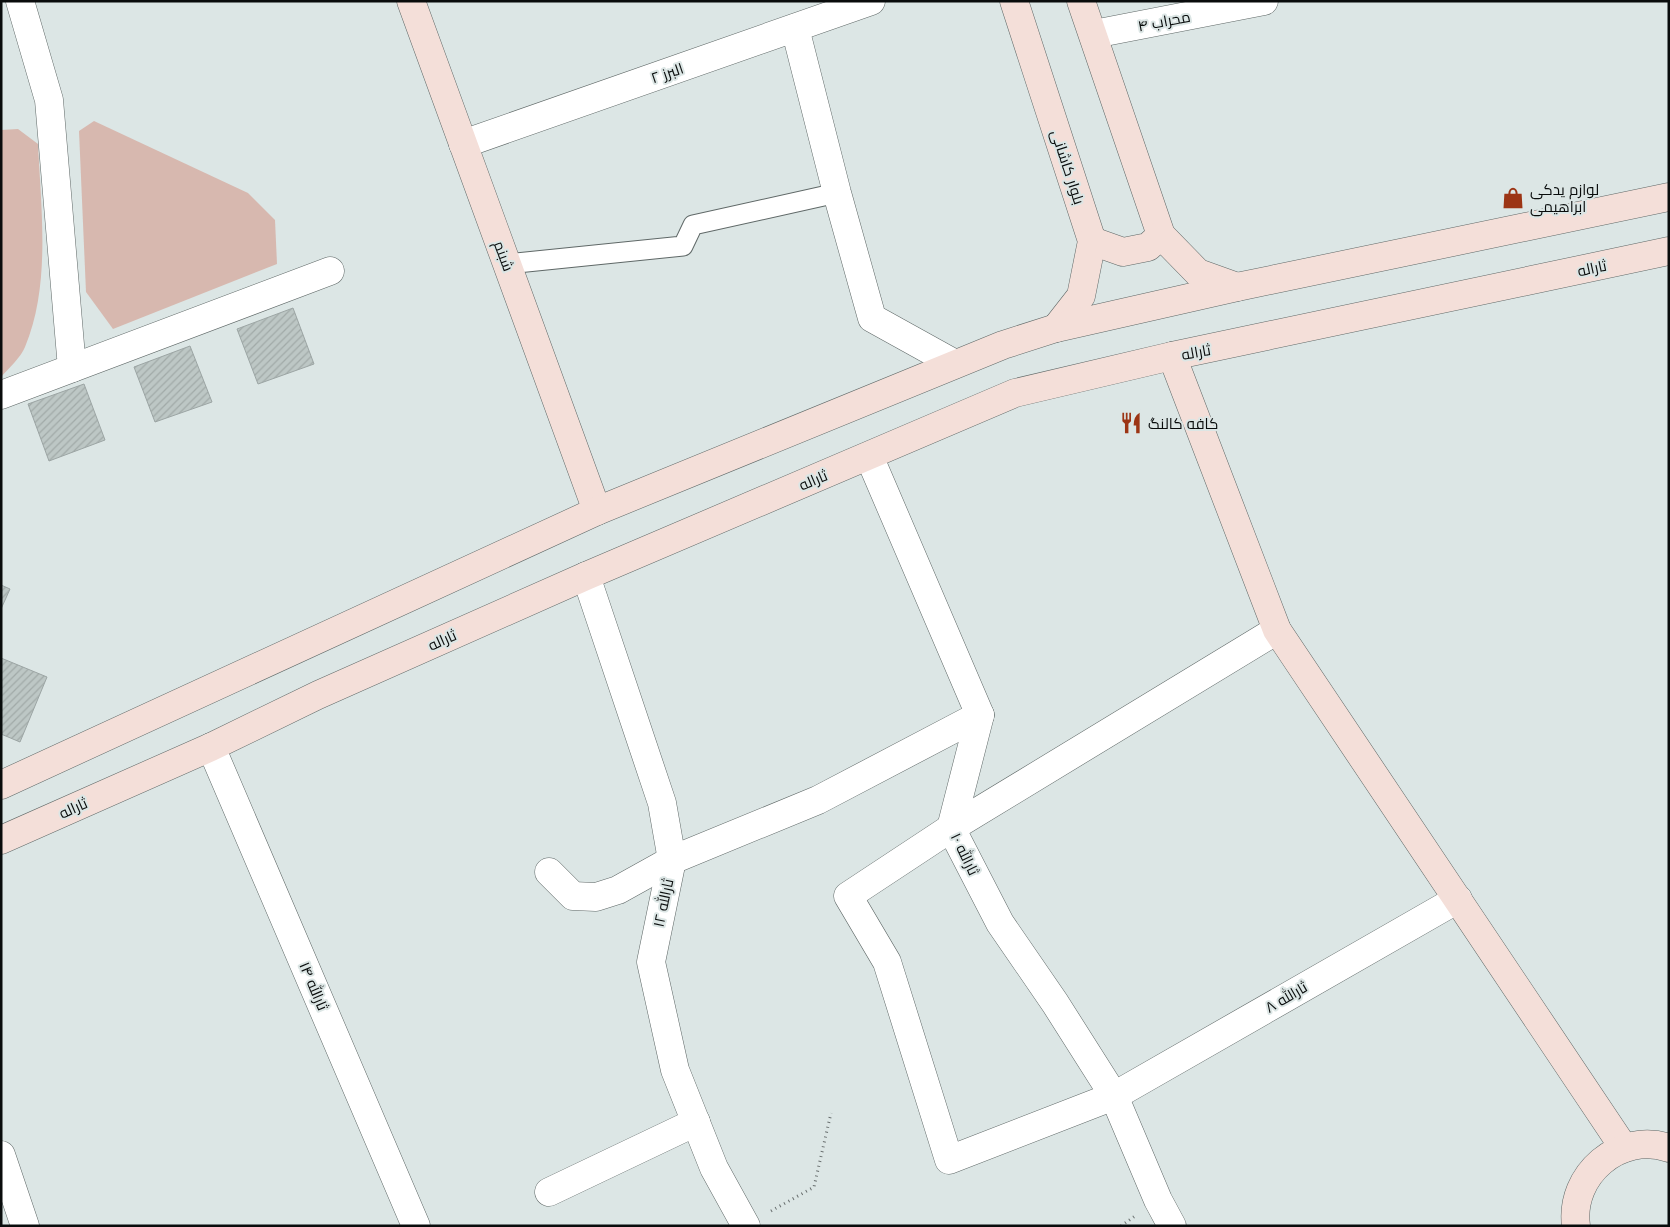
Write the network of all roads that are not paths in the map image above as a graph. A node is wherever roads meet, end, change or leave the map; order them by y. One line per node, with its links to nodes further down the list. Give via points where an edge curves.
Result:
1 (20, 1): 21 (street, via 49,100)
2 (411, 1): 9 (main road, شبنم)
3 (871, 1): 7 (street, البرز ۲)
4 (1014, 1): 13 (main road, بلوار کاشانی)
5 (1081, 1): 8 (main road)
6 (1264, 1): 8 (street, محراب ۴)
7 (795, 28): 9 (street, البرز ۲); 10 (street)
8 (1094, 34): 12 (main road)
9 (463, 144): 15 (main road, شبنم)
10 (837, 193): 15 (lane, via 693,225 683,246); 20 (street, via 872,318)
11 (1669, 197): 17 (main road)
12 (1161, 235): 13 (main road, via 1148,247 1123,252); 17 (main road, via 1198,273)
13 (1092, 240): 18 (main road, بلوار کاشانی, via 1081,296)
14 (1669, 251): 19 (main road, ثاراله)
15 (507, 264): 24 (main road, شبنم)
16 (330, 271): 21 (street)
17 (1237, 287): 18 (main road)
18 (1056, 328): 20 (main road)
19 (1172, 356): 23 (main road, ثاراله, via 1014,393); 26 (main road)
20 (955, 364): 24 (main road)
21 (72, 368): 22 (street)
22 (1, 395)
23 (869, 456): 25 (main road, ثاراله); 27 (street)
24 (597, 511): 29 (main road)
25 (586, 576): 28 (main road, ثاراله, via 318,695); 32 (street, ثارالله ۱۲, via 662,803)
26 (1277, 630): 30 (street); 34 (main road)
27 (980, 715): 30 (street, ثارالله ۱۰); 32 (street, via 818,800)
28 (211, 747): 31 (main road, ثاراله); 42 (street, ثارالله ۱۴)
29 (1, 784)
30 (951, 828): 35 (street, ثارالله ۱۰, via 1000,923); 35 (street, ثارالله ۸, via 848,896 887,962 949,1160)
31 (1, 840)
32 (672, 860): 33 (street, via 618,890 596,897 573,896); 36 (street, ثارالله ۱۲, via 651,962 675,1070)
33 (549, 872)
34 (1458, 899): 35 (street, ثارالله ۸); 37 (main road)
35 (1114, 1096): 44 (street, ثارالله ۱۰)
36 (696, 1122): 40 (street); 43 (street, ثارالله ۱۲, via 714,1168)
37 (1624, 1148): 38 (main road, via 1643,1144); 45 (main road, via 1608,1155 1583,1182 1577,1199)
38 (1669, 1148)
39 (3, 1164): 41 (street)
40 (549, 1192)
41 (25, 1226)
42 (416, 1226)
43 (746, 1226)
44 (1172, 1226)
45 (1576, 1226)

